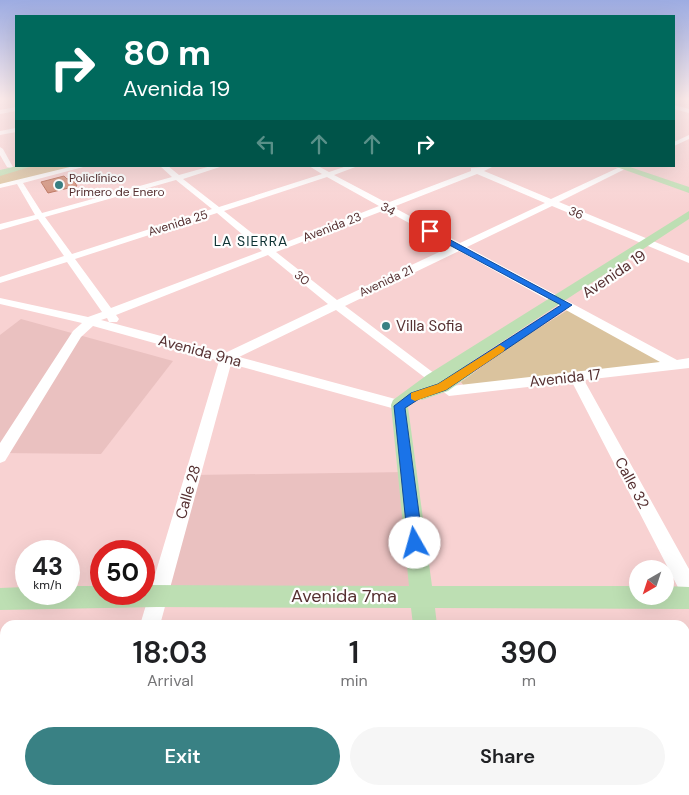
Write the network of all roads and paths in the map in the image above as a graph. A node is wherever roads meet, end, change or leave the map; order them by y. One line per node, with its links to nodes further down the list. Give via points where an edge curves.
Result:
1 (689, 137): 3 (street)
2 (675, 139): 3 (street)
3 (681, 141): 4 (street); 5 (street)
4 (689, 143)
5 (675, 144)
6 (0, 149): 7 (street)
7 (8, 163): 17 (main road)
8 (23, 167): 17 (main road)
9 (80, 167): 21 (street)
10 (164, 167): 20 (street, 30)
11 (216, 167): 20 (street)
12 (314, 167): 19 (street, 34)
13 (352, 167): 19 (street, Avenida 25)
14 (466, 167): 18 (street, 36)
15 (489, 167): 18 (street, Avenida 23)
16 (623, 167): 23 (main road); 24 (street, Avenida 21)
17 (0, 171)
18 (477, 172): 24 (street, 36); 25 (street, Avenida 23)
19 (328, 175): 25 (street, 34); 26 (street, Avenida 25)
20 (177, 178): 26 (street, 30); 28 (street)
21 (18, 182): 22 (street); 28 (street)
22 (0, 186)
23 (689, 190)
24 (552, 203): 31 (street, 36); 32 (street, Avenida 21)
25 (385, 207): 32 (street, 34); 33 (street, Avenida 23)
26 (218, 211): 33 (street, 30); 34 (street, Avenida 25)
27 (689, 214): 31 (main road, Avenida 19)
28 (40, 216): 30 (street); 34 (street)
29 (689, 223): 31 (main road, Avenida 19)
30 (0, 227)
31 (651, 244): 35 (street, 36); 38 (main road, Avenida 19)
32 (459, 247): 38 (street, 34); 39 (street, Avenida 21)
33 (269, 251): 39 (street, 30); 40 (street, Avenida 23)
34 (68, 258): 36 (street, Avenida 25); 40 (street)
35 (689, 260)
36 (0, 280)
37 (0, 301): 41 (street, Avenida 9na)
38 (563, 302): 44 (street, 34); 46 (main road, Avenida 19)
39 (336, 305): 43 (street, Avenida 21); 46 (street, 30)
40 (106, 310): 41 (street); 42 (street)
41 (90, 321): 42 (street, Avenida 9na); 48 (street, via 77,334)
42 (120, 329): 43 (street, Avenida 9na)
43 (226, 358): 47 (street, Avenida 9na); 50 (street, Calle 28)
44 (682, 364): 45 (street, Avenida 17)
45 (576, 377): 46 (street, Avenida 17, via 450,391); 49 (street, Calle 32)
46 (438, 383): 47 (main road, Avenida 19)
47 (399, 406): 51 (main road)
48 (0, 456)
49 (689, 588)
50 (157, 596): 51 (main road, Avenida 7ma); 53 (main road, Avenida 7ma); 54 (street, Calle 28)
51 (422, 596): 52 (main road, Avenida 7ma); 55 (main road)
52 (689, 598)
53 (0, 599)
54 (151, 620)
55 (424, 620)

